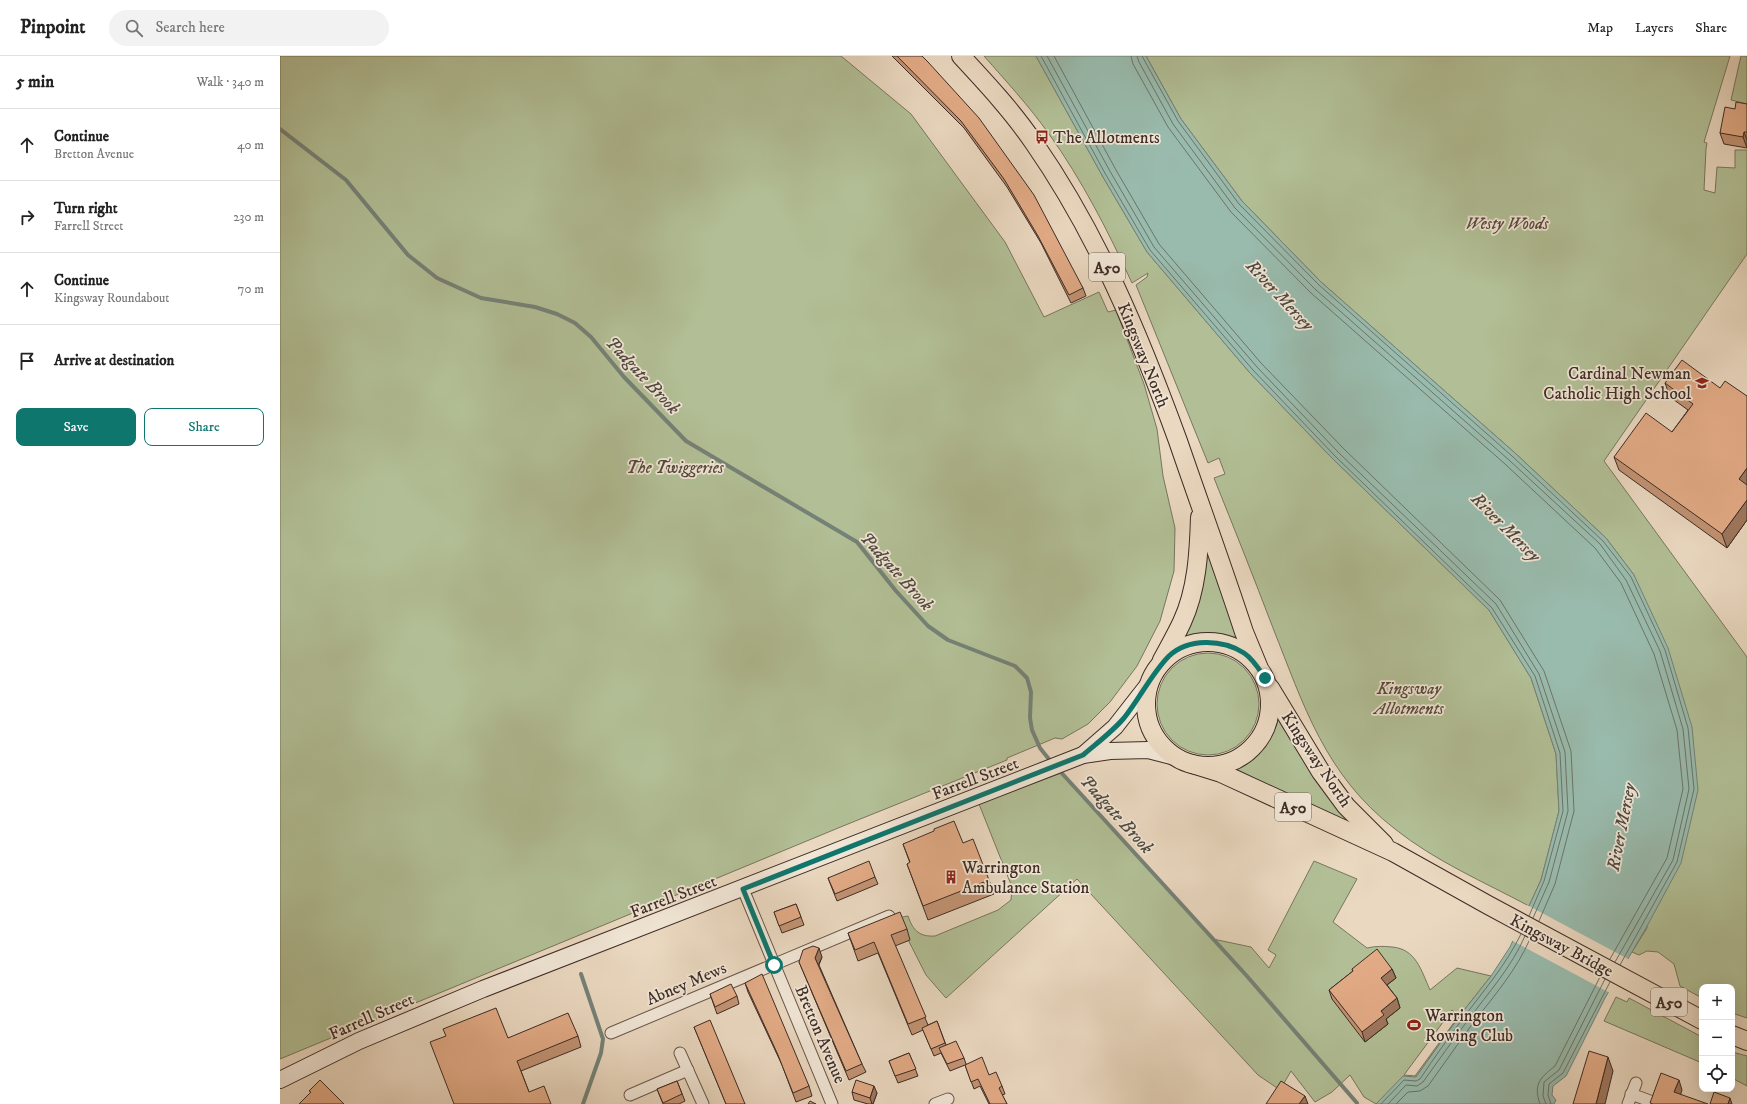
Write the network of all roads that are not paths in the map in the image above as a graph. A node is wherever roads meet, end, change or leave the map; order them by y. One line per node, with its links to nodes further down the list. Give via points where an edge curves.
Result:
1 (961, 56): 2 (main road, Kingsway North / A50, via 998,96 1034,142 1096,244 1124,302)
2 (1200, 506): 3 (main road, Kingsway North / A50, via 1244,632); 4 (main road, Kingsway North / A50, via 1199,548 1194,582 1183,621)
3 (1261, 672): 4 (main road, A50, via 1244,653 1226,644 1207,642 1188,645 1171,655); 6 (main road, A50, via 1270,698 1269,718 1261,736 1248,751 1231,761 1212,766); 7 (main road, Kingsway North / A50, via 1321,772 1346,806)
4 (1154, 675): 5 (street, Farrell Street, via 1116,727); 6 (main road, A50, via 1147,699 1148,716 1154,733 1165,748)
5 (1079, 757): 6 (street, Farrell Street, via 1110,751 1148,750); 8 (street, Farrell Street)
6 (1186, 761): 7 (main road, Kingsway North / A50, via 1221,773)
7 (1393, 852): 9 (main road, Kingsway North / A50)
8 (743, 889): 11 (street, Bretton Avenue); 18 (street, Farrell Street, via 409,1019)
9 (1488, 905): 12 (main road, Kingsway Bridge / A50)
10 (890, 916): 11 (street, Abney Mews)
11 (774, 965): 13 (street, Abney Mews); 25 (street, Bretton Avenue)
12 (1699, 1018)
13 (611, 1033)
14 (1735, 1036): 15 (main road)
15 (1747, 1041)
16 (680, 1053): 17 (street)
17 (688, 1070): 20 (street); 24 (street)
18 (280, 1080)
19 (1636, 1083): 22 (street)
20 (630, 1095)
21 (948, 1099): 26 (street)
22 (1630, 1099): 23 (street)
23 (1650, 1101)
24 (703, 1104)
25 (832, 1104)
26 (935, 1104)

